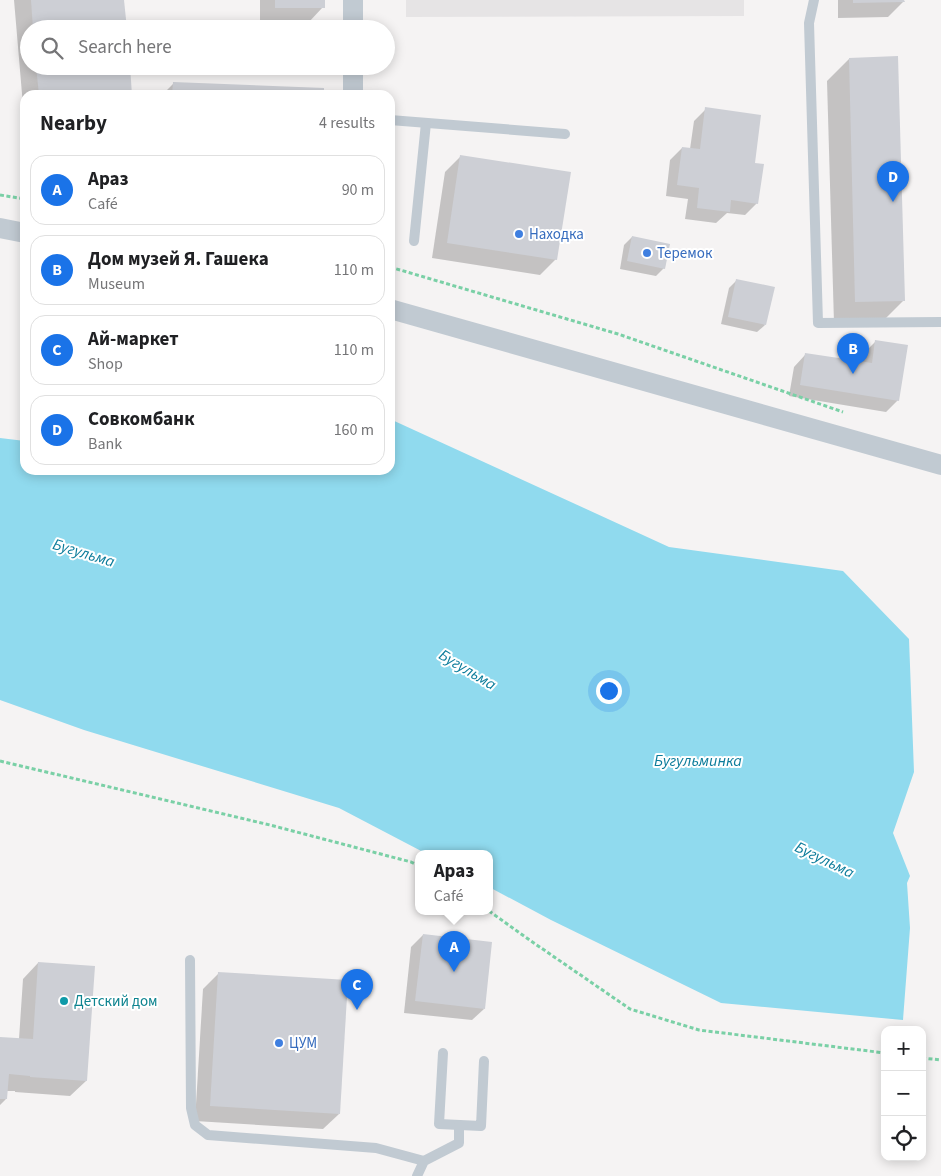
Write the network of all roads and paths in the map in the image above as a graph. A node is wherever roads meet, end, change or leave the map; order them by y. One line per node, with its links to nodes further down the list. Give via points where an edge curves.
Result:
1 (353, 0): 3 (street)
2 (814, 0): 16 (lane, via 809,23 818,323)
3 (353, 20)
4 (353, 75): 5 (street)
5 (353, 90)
6 (395, 120): 7 (lane)
7 (426, 123): 8 (lane); 13 (lane)
8 (565, 134)
9 (0, 195): 10 (path)
10 (20, 198)
11 (0, 228): 12 (street)
12 (20, 232)
13 (414, 241)
14 (395, 268): 17 (path, via 618,334)
15 (395, 310): 18 (street)
16 (941, 322)
17 (851, 415)
18 (941, 465)
19 (0, 761): 20 (path)
20 (415, 864)
21 (493, 914): 24 (path, via 630,1009 699,1030)
22 (190, 960): 29 (lane, via 191,1108 195,1125 208,1135 376,1148)
23 (442, 1053): 28 (lane, via 439,1124)
24 (881, 1053)
25 (926, 1058): 26 (path)
26 (941, 1060)
27 (484, 1061): 28 (lane, via 482,1126)
28 (459, 1125): 29 (lane, via 459,1143)
29 (424, 1161): 30 (lane)
30 (417, 1176)

